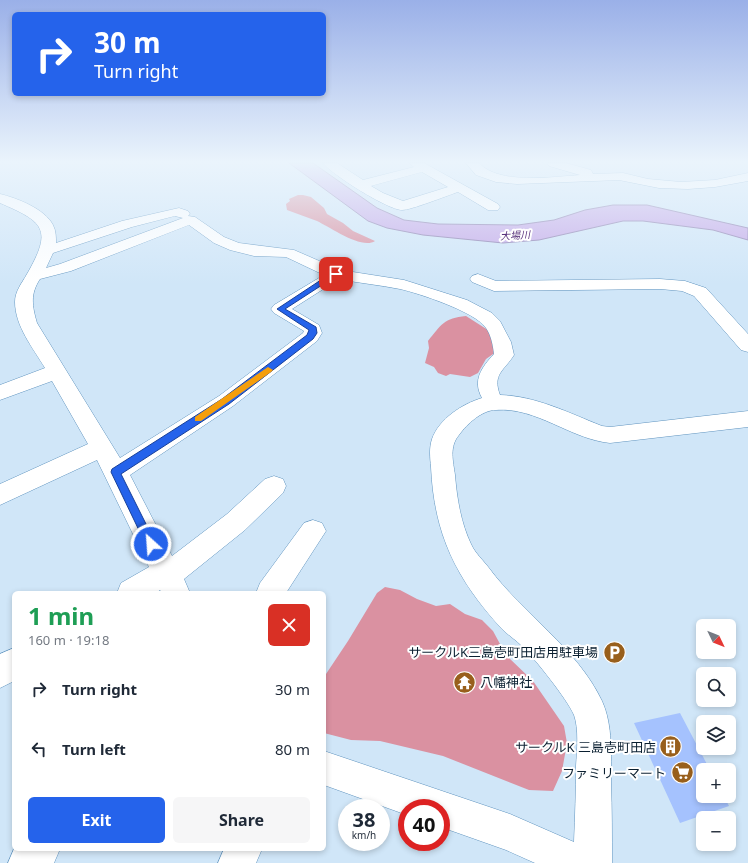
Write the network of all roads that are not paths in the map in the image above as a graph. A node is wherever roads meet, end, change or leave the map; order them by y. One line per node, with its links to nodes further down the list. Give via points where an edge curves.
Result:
1 (12, 203): 7 (street, via 32,212 46,224 50,241)
2 (395, 203): 3 (street, via 402,206)
3 (407, 203)
4 (488, 203): 5 (street)
5 (493, 207)
6 (190, 220): 7 (street, via 175,212 127,224); 8 (street, via 234,247 254,251 289,252); 9 (street, via 65,268)
7 (48, 250): 9 (street)
8 (336, 274): 14 (street, via 404,285 461,304 486,317 494,326 504,349 504,355 492,367 486,382); 17 (street, via 280,309 313,329 310,337 226,402)
9 (35, 275): 12 (street, via 26,289 24,298 28,323)
10 (478, 279): 11 (street, via 494,286 685,286 704,296)
11 (748, 346)
12 (56, 371): 13 (street); 16 (street)
13 (0, 393)
14 (494, 402): 15 (street, via 516,403 538,409 600,434 610,435); 32 (street, via 481,406 459,419 443,439 441,449 444,494 449,518 461,552 476,575 513,619 534,637 577,689 590,712 594,744)
15 (748, 419)
16 (102, 447): 17 (street); 19 (street)
17 (116, 472): 21 (street)
18 (274, 486): 21 (street)
19 (0, 495)
20 (313, 531): 23 (street)
21 (169, 580): 22 (street)
22 (136, 591)
23 (271, 591)
24 (326, 769): 25 (street)
25 (414, 799)
26 (450, 812): 31 (street)
27 (39, 851): 29 (street)
28 (242, 851): 30 (street)
29 (27, 863)
30 (237, 863)
31 (578, 863)
32 (593, 863)

